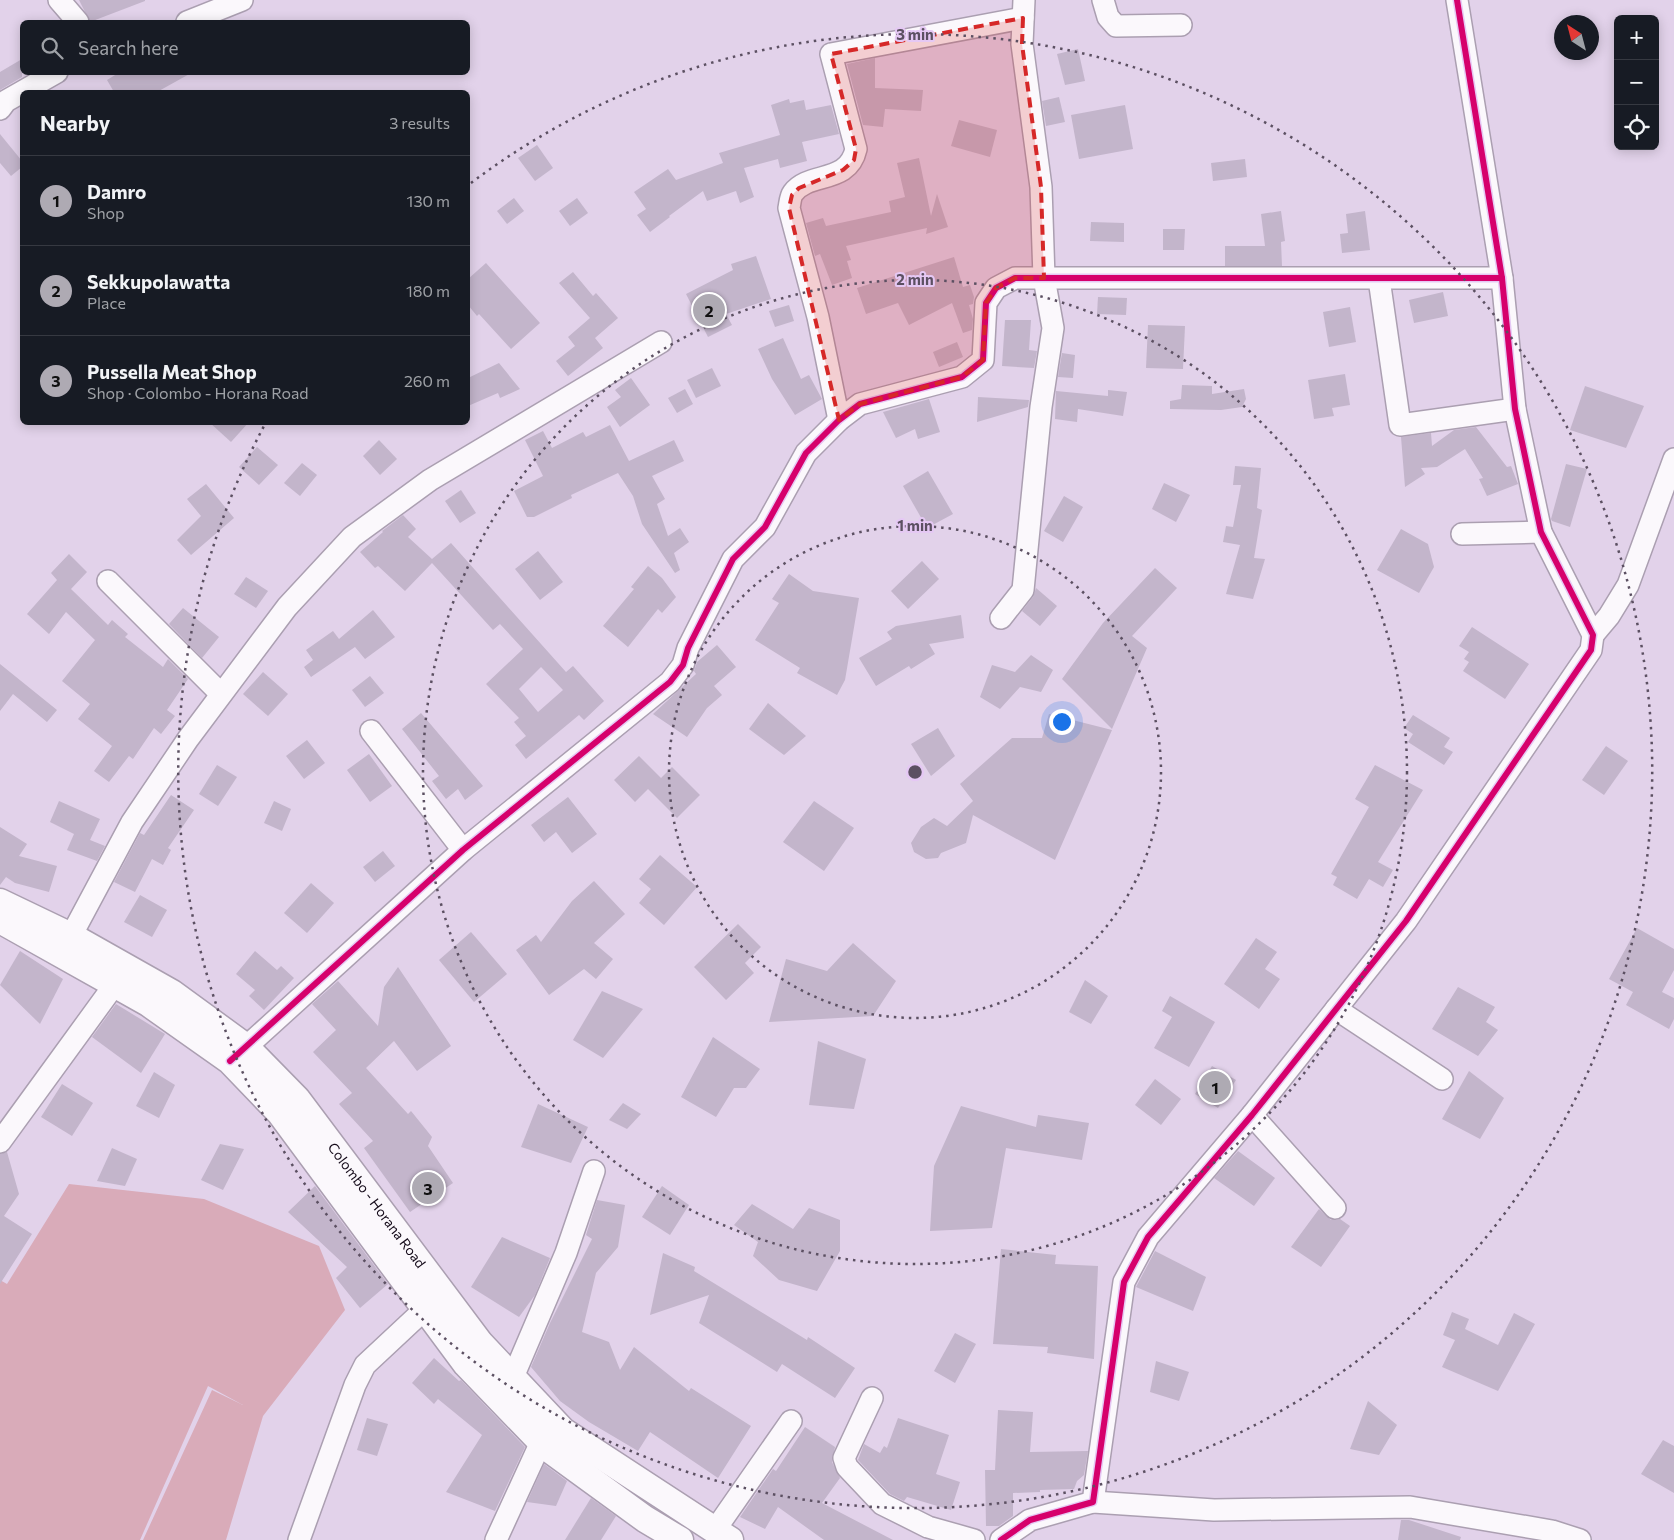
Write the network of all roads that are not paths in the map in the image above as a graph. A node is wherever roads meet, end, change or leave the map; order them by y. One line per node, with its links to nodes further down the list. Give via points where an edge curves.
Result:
1 (59, 0): 6 (street)
2 (242, 0): 7 (street)
3 (1103, 0): 8 (street, via 1108,17 1116,26)
4 (1457, 0): 14 (street)
5 (1024, 9): 13 (street, via 1022,44 1041,187); 18 (street, via 831,54 856,149 854,160 843,170 799,188 792,195 789,208 818,317)
6 (76, 20)
7 (192, 20)
8 (1181, 25)
9 (52, 75): 10 (street)
10 (25, 90)
11 (20, 93): 12 (street, via 6,101)
12 (0, 109)
13 (1044, 278): 15 (street); 18 (street, via 1015,278 996,288 986,303 983,360 962,376 860,404); 23 (street, via 1053,328 1041,407 1023,590)
14 (1502, 278): 15 (street); 17 (street)
15 (1379, 279): 17 (street, via 1400,425)
16 (661, 342): 25 (street, via 430,480 352,537 287,606)
17 (1515, 409): 20 (street)
18 (839, 420): 27 (street, via 806,453 765,527 734,559 688,648 683,665 670,682)
19 (1674, 459): 24 (street, via 1628,585)
20 (1541, 532): 21 (street); 24 (street)
21 (1462, 534)
22 (108, 581): 25 (street)
23 (1001, 618)
24 (1593, 635): 32 (street, via 1592,650 1406,921)
25 (221, 694): 30 (street, via 132,822)
26 (372, 731): 27 (street)
27 (463, 850): 33 (street)
28 (0, 902): 30 (main road, Colombo - Horana Road)
29 (0, 920): 31 (main road, Colombo - Horana Road)
30 (71, 936): 33 (main road, Colombo - Horana Road, via 172,993)
31 (116, 984): 33 (main road, Colombo - Horana Road); 36 (street)
32 (1336, 1009): 34 (street); 35 (street)
33 (238, 1054): 39 (main road, Colombo - Horana Road); 40 (main road, Colombo - Horana Road, via 297,1100 480,1343)
34 (1442, 1079)
35 (1252, 1115): 38 (street); 44 (street, via 1148,1237 1124,1282)
36 (0, 1142)
37 (594, 1172): 40 (street, via 566,1252)
38 (1335, 1208)
39 (425, 1309): 43 (main road, Colombo - Horana Road, via 466,1364); 46 (street, via 366,1365 355,1386)
40 (513, 1377): 45 (main road, Colombo - Horana Road, via 563,1431)
41 (872, 1398): 49 (street, via 844,1458 847,1467 882,1504 928,1527)
42 (791, 1421): 45 (street)
43 (541, 1442): 47 (street); 48 (main road, Colombo - Horana Road, via 645,1519)
44 (1094, 1502): 50 (street, via 1030,1520); 51 (street, via 1214,1510 1410,1507 1552,1530)
45 (722, 1535)
46 (299, 1540)
47 (496, 1540)
48 (680, 1540)
49 (974, 1540)
50 (1001, 1540)
51 (1580, 1540)

